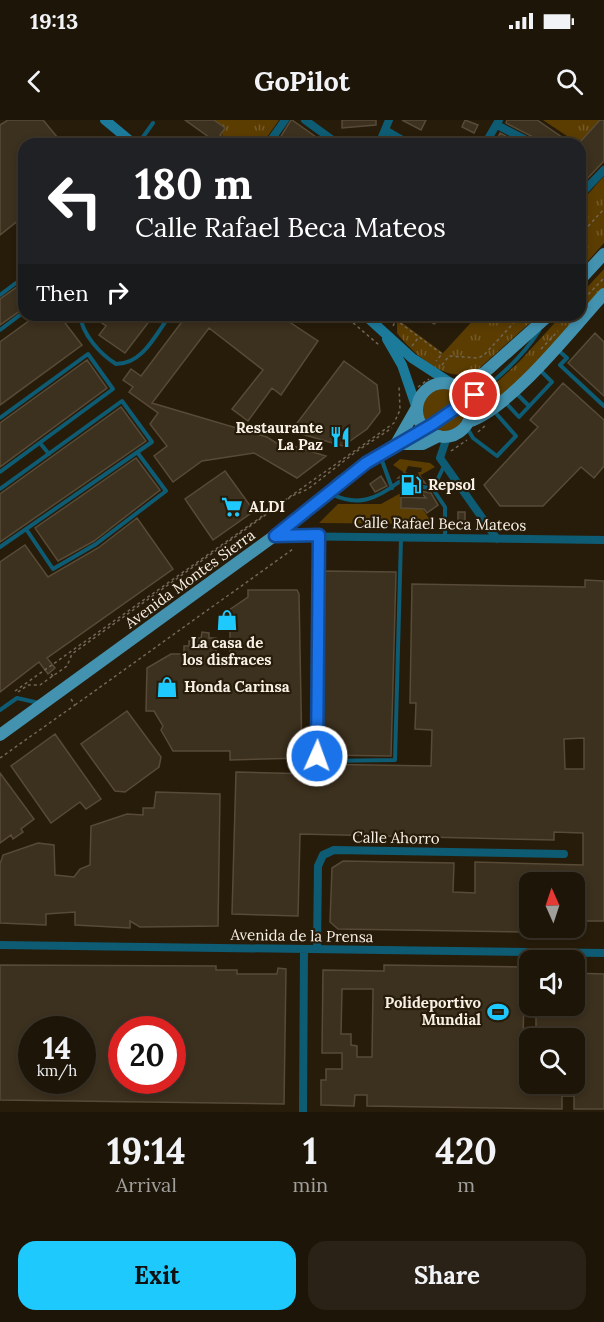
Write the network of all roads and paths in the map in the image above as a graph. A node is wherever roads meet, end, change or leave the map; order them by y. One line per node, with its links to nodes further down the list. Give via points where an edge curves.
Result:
1 (105, 120): 8 (street)
2 (285, 120): 10 (street)
3 (304, 120): 11 (street)
4 (389, 120): 7 (street)
5 (498, 122): 14 (street); 15 (street)
6 (153, 123): 9 (lane)
7 (385, 130): 12 (street); 13 (street)
8 (128, 138)
9 (141, 138)
10 (272, 138)
11 (330, 138)
12 (382, 138)
13 (399, 138)
14 (489, 138)
15 (524, 138)
16 (604, 170): 17 (street)
17 (587, 188)
18 (604, 210): 19 (path)
19 (586, 229)
20 (604, 254): 21 (main road)
21 (586, 274)
22 (604, 278): 26 (path)
23 (18, 282): 25 (lane)
24 (604, 294): 27 (main road)
25 (0, 295)
26 (586, 297)
27 (586, 313)
28 (18, 316): 41 (lane)
29 (82, 321): 30 (lane, via 96,346 116,364 133,361)
30 (166, 321)
31 (352, 321): 45 (path)
32 (381, 321): 50 (street)
33 (382, 321): 47 (street, via 412,358)
34 (396, 321): 40 (path)
35 (397, 321): 42 (path)
36 (515, 321): 47 (path, via 484,355 449,356)
37 (542, 321): 49 (main road, Avenida Montes Sierra, via 484,373)
38 (545, 321): 53 (lane, Avenida Montes Sierra, via 524,350)
39 (579, 321): 44 (main road)
40 (393, 328)
41 (0, 330)
42 (419, 337): 43 (path, via 410,349); 47 (path, via 442,354 432,366)
43 (405, 344)
44 (555, 347): 46 (main road); 55 (lane, via 567,358 560,365)
45 (383, 350)
46 (537, 367): 51 (main road); 54 (lane, via 552,382)
47 (436, 372): 49 (street); 50 (path)
48 (399, 385): 59 (path, via 400,410 394,423 15,693 53,676 67,666 72,654 397,426)
49 (455, 385): 53 (main road); 56 (main road, Avenida Montes Sierra, via 438,383 426,389)
50 (410, 389): 56 (street)
51 (514, 390): 52 (main road); 54 (lane)
52 (503, 399): 54 (lane, via 519,417); 57 (main road)
53 (469, 400): 60 (main road, via 471,415); 61 (lane, Avenida Montes Sierra)
54 (529, 406)
55 (604, 406)
56 (411, 408): 61 (main road); 64 (main road, Avenida Montes Sierra)
57 (492, 408): 60 (main road); 60 (lane, via 516,436 497,456 473,438)
58 (0, 418): 63 (lane, via 88,354 113,389)
59 (401, 419)
60 (467, 424): 62 (main road, Avenida Montes Sierra, via 457,433)
61 (424, 429): 62 (main road); 64 (lane, Avenida Montes Sierra)
62 (443, 436): 64 (main road, Avenida Montes Sierra, via 423,444); 68 (street)
63 (40, 442): 66 (lane); 69 (lane)
64 (396, 444): 67 (main road, Avenida Montes Sierra)
65 (137, 452): 66 (lane, via 152,442 122,401); 74 (lane); 74 (lane, via 166,491 96,544 53,569)
66 (49, 454): 71 (lane)
67 (379, 454): 70 (lane); 73 (main road, Avenida Montes Sierra)
68 (442, 461): 72 (lane); 79 (street)
69 (0, 472)
70 (392, 488): 72 (lane, via 399,482); 73 (lane, via 376,499 343,500)
71 (0, 489)
72 (433, 489): 78 (lane, via 445,507)
73 (327, 493): 76 (main road, Avenida Montes Sierra)
74 (26, 529): 81 (lane)
75 (319, 535): 76 (street, Calle Rafael Beca Mateos); 77 (street, Calle Rafael Beca Mateos); 77 (lane, via 317,756 322,761 395,760)
76 (275, 536): 84 (main road, Avenida Montes Sierra)
77 (401, 537): 78 (street, Calle Rafael Beca Mateos)
78 (446, 538): 79 (street, Calle Rafael Beca Mateos)
79 (497, 539): 80 (street, Calle Rafael Beca Mateos)
80 (604, 540)
81 (0, 547)
82 (293, 549): 85 (path)
83 (71, 699): 85 (path)
84 (43, 704): 86 (lane, via 17,698); 87 (main road, Avenida Montes Sierra)
85 (75, 705): 88 (path)
86 (0, 710)
87 (0, 735)
88 (0, 758)
89 (564, 854): 92 (street, Calle Ahorro, via 334,850 323,855 318,866)
90 (0, 945): 91 (street, Avenida de la Prensa)
91 (304, 949): 92 (street, Avenida de la Prensa); 94 (street)
92 (317, 949): 93 (street, Avenida de la Prensa)
93 (604, 953)
94 (303, 1112)

